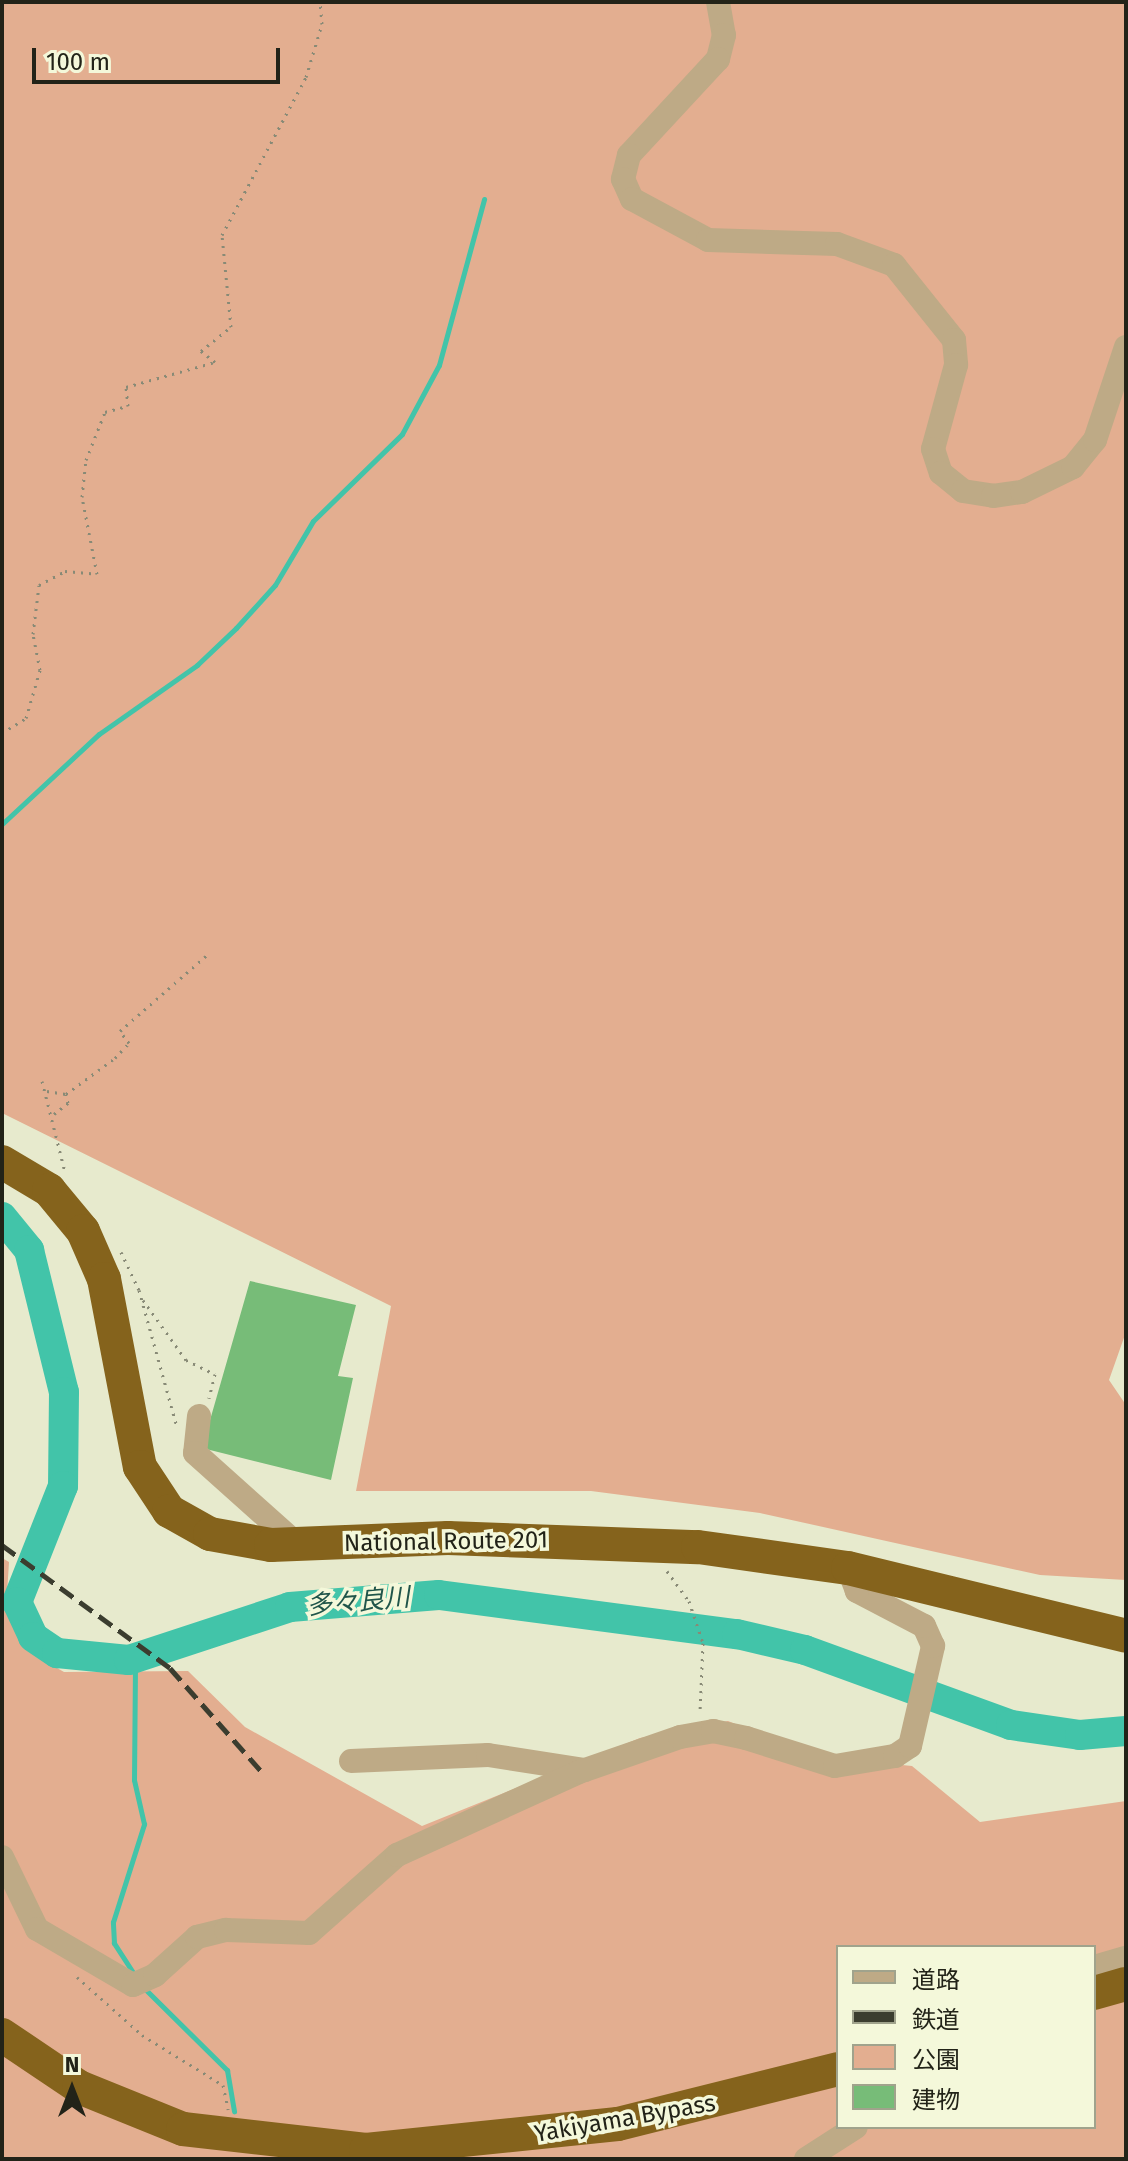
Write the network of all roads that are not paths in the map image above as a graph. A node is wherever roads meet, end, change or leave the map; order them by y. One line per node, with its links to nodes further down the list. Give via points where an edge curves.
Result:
1 (718, 2): 2 (street, via 724,35 718,59 629,155 623,179 632,199 708,240 837,244 894,265 954,340 956,365 933,449 941,473 963,491 993,496 1022,492 1073,467 1095,440)
2 (1126, 347)
3 (2, 1162): 5 (highway, National Route 201, via 49,1190 96,1256 138,1459 158,1499 210,1534)
4 (209, 1411): 5 (street, via 195,1453)
5 (298, 1545): 6 (highway, National Route 201, via 448,1538 658,1544)
6 (848, 1568): 7 (highway, National Route 201); 9 (street, via 857,1591 924,1626 933,1646 919,1719 904,1752 835,1766 746,1738 701,1733)
7 (1126, 1636)
8 (351, 1761): 9 (street, via 488,1755)
9 (585, 1770): 10 (street, via 397,1855 309,1933 226,1930 197,1937 133,1985 37,1929)
10 (2, 1857)
11 (1126, 1958): 12 (street)
12 (1096, 1966)
13 (1126, 1984): 14 (highway)
14 (1096, 1992)
15 (1126, 2005): 16 (highway)
16 (1096, 2014)
17 (2, 2035): 19 (highway, Yakiyama Bypass, via 79,2087 183,2129 366,2150 618,2124)
18 (2, 2061): 22 (highway, via 106,2123)
19 (836, 2070)
20 (836, 2087): 23 (highway, Yakiyama Bypass, via 620,2141)
21 (853, 2129): 24 (street)
22 (238, 2159)
23 (496, 2159)
24 (806, 2159)

